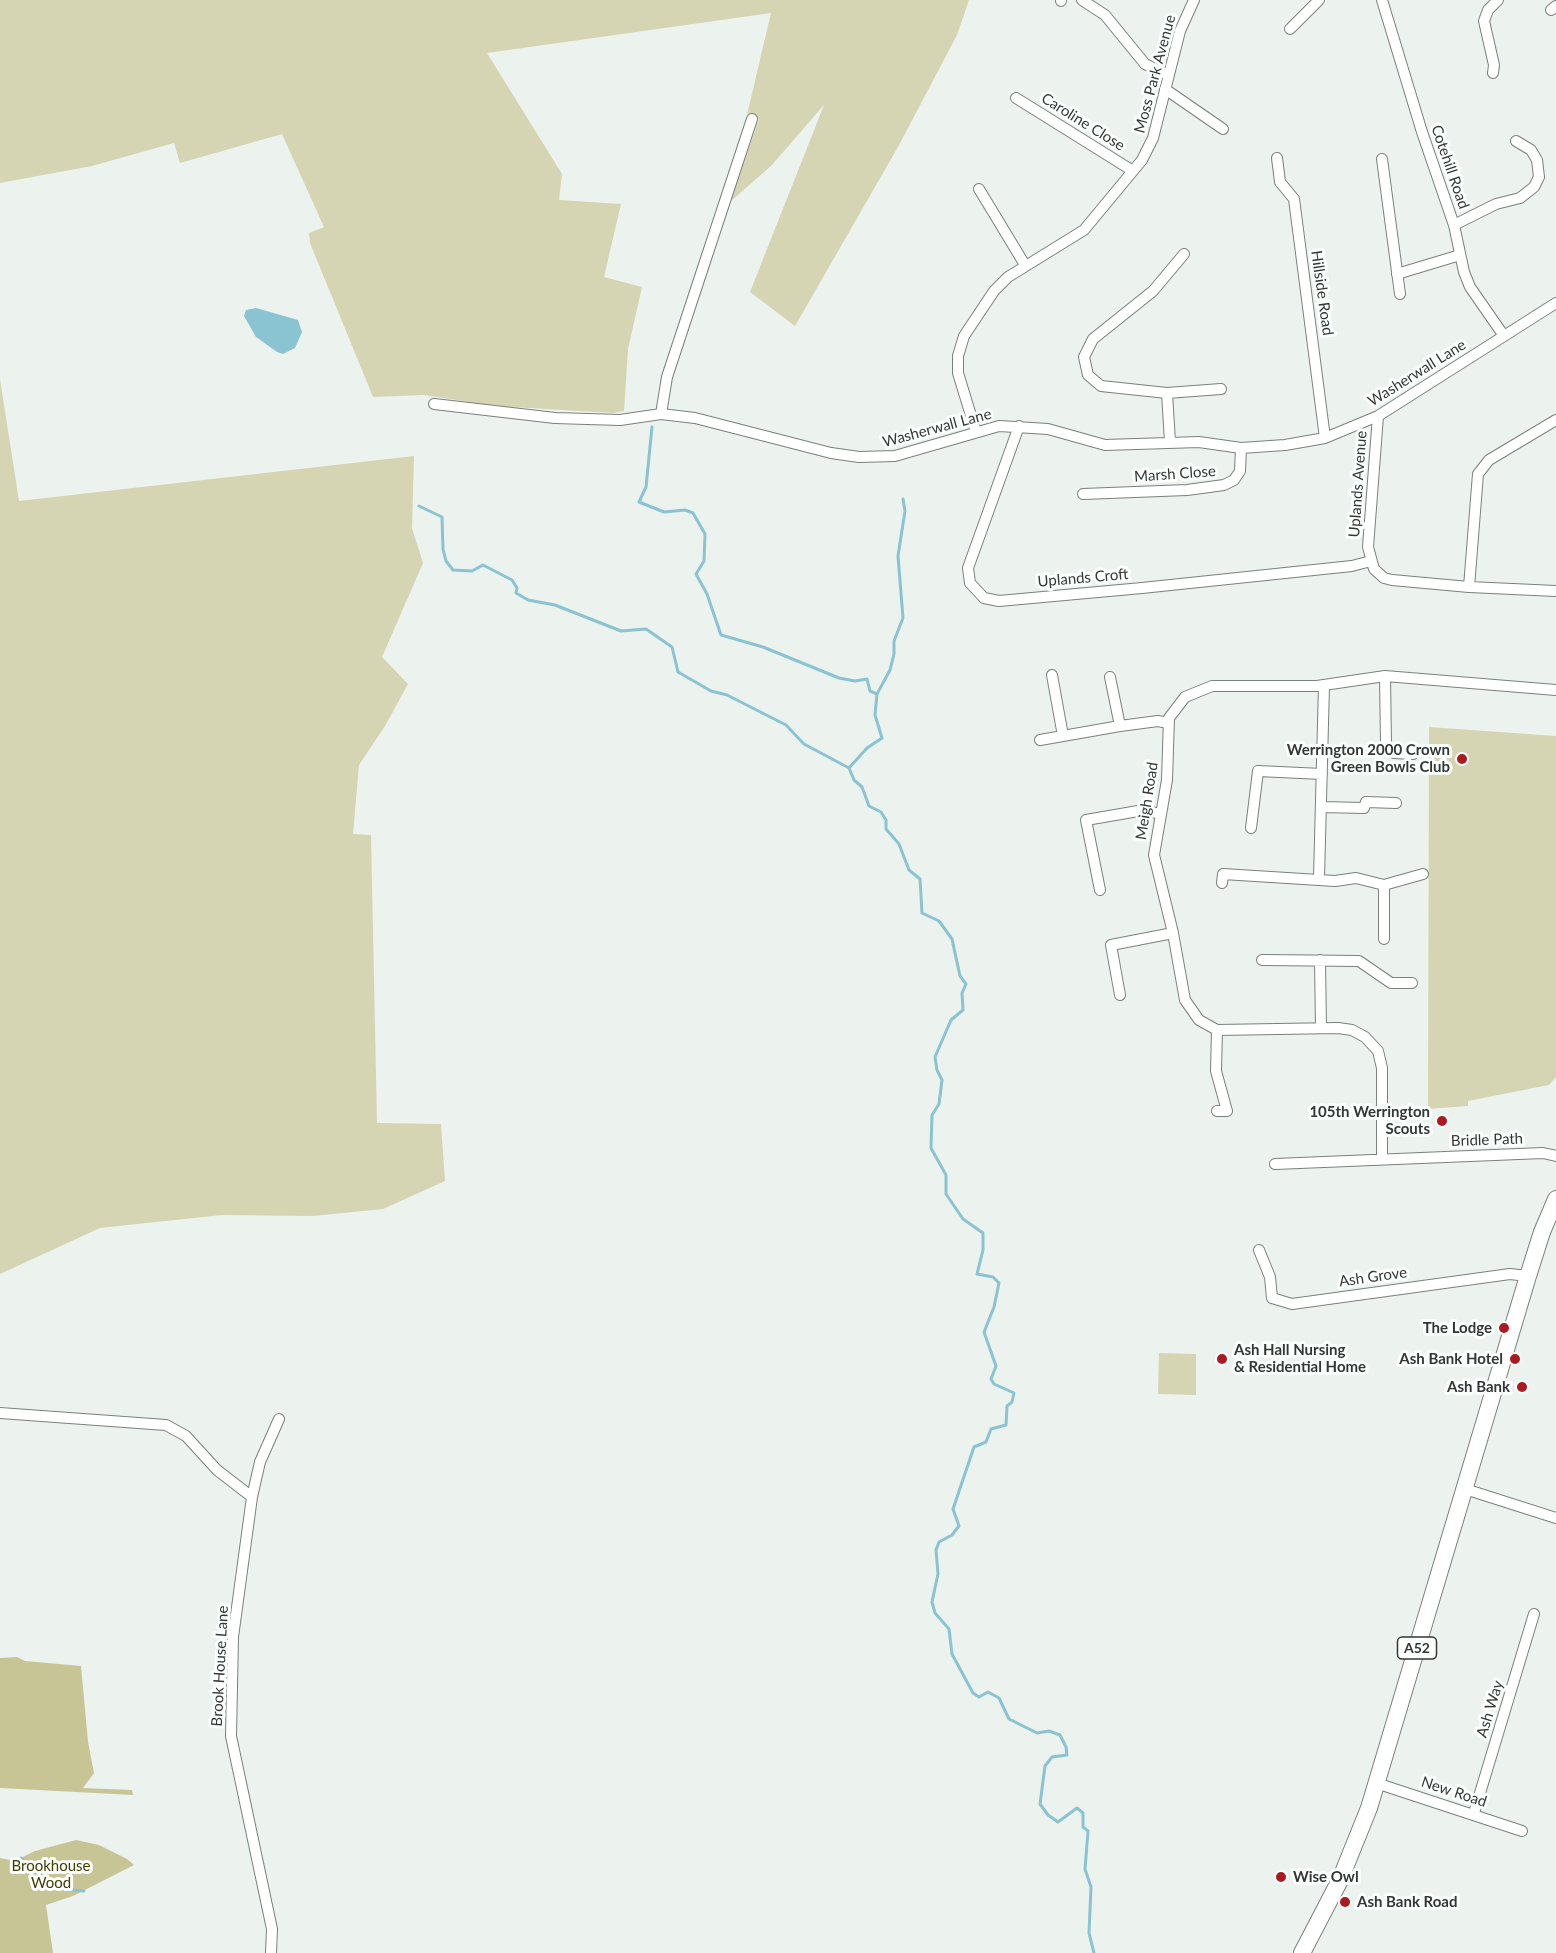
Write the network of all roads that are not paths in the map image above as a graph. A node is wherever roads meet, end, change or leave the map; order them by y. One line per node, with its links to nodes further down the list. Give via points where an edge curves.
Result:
1 (1082, 0): 8 (street, via 1105,15 1145,64)
2 (1194, 0): 8 (street, Moss Park Avenue)
3 (1319, 0): 6 (street)
4 (1382, 0): 18 (street, Cotehill Road)
5 (1498, 0): 7 (street, via 1484,21)
6 (1290, 29)
7 (1495, 68)
8 (1168, 75): 9 (street, Moss Park Avenue)
9 (1165, 89): 12 (street); 16 (street, Moss Park Avenue, via 1153,138)
10 (1016, 98): 16 (street, Caroline Close)
11 (752, 118): 29 (street, via 667,377)
12 (1223, 129)
13 (1523, 142): 18 (street, via 1538,165 1539,177 1531,191)
14 (1278, 158): 34 (street, Hillside Road, via 1280,182 1294,198)
15 (1382, 159): 22 (street)
16 (1133, 171): 21 (street, Moss Park Avenue, via 1083,230)
17 (979, 189): 21 (street)
18 (1454, 225): 20 (street, Cotehill Road)
19 (1184, 254): 27 (street, via 1154,291 1093,339 1084,357 1088,375 1101,386)
20 (1460, 255): 22 (street); 25 (street, Cotehill Road, via 1470,287)
21 (1024, 265): 33 (street, Moss Park Avenue, via 994,291 961,346 959,381)
22 (1397, 274): 23 (street)
23 (1400, 294)
24 (1554, 308): 25 (street, Washerwall Lane)
25 (1504, 336): 30 (street, Washerwall Lane)
26 (1221, 389): 27 (street)
27 (1167, 393): 35 (street)
28 (434, 404): 29 (street, Washerwall Lane, via 555,418 620,420)
29 (661, 414): 33 (street, Washerwall Lane, via 695,418 859,457 895,456)
30 (1378, 416): 34 (street, Washerwall Lane); 38 (street, Uplands Avenue, via 1368,547)
31 (1556, 420): 39 (street, via 1489,460 1478,474)
32 (1019, 426): 33 (street, Washerwall Lane); 35 (street, Washerwall Lane, via 1048,429 1105,445); 38 (street, Uplands Croft, via 968,568 970,584 984,598 999,601 1142,588)
33 (976, 432)
34 (1325, 438): 36 (street, Washerwall Lane)
35 (1170, 442): 36 (street, Washerwall Lane)
36 (1241, 448): 37 (street, Marsh Close, via 1240,471 1224,485)
37 (1083, 494)
38 (1371, 561): 39 (street, via 1379,574 1392,580)
39 (1469, 587): 40 (street)
40 (1556, 591)
41 (1052, 675): 48 (street)
42 (1385, 676): 44 (street); 45 (street); 50 (street, via 1386,745 1394,753)
43 (1110, 677): 47 (street)
44 (1324, 685): 46 (street, via 1205,687 1180,702); 51 (street)
45 (1556, 690)
46 (1168, 723): 47 (street); 54 (street, Meigh Road, via 1167,780)
47 (1120, 726): 48 (street)
48 (1063, 736): 49 (street)
49 (1040, 740)
50 (1413, 754)
51 (1322, 774): 53 (street); 55 (street, via 1258,771)
52 (1396, 803): 53 (street, via 1366,802 1364,808)
53 (1321, 807): 57 (street)
54 (1160, 814): 60 (street, via 1144,810 1086,820); 61 (street, Meigh Road, via 1154,855)
55 (1251, 828)
56 (1423, 874): 59 (street)
57 (1318, 878): 58 (street, via 1223,874); 59 (street, via 1356,878)
58 (1222, 883)
59 (1384, 885): 62 (street)
60 (1100, 890)
61 (1173, 933): 66 (street, via 1111,945); 68 (street, Meigh Road, via 1185,1000 1199,1020)
62 (1384, 939)
63 (1262, 960): 64 (street)
64 (1320, 960): 65 (street, via 1359,962 1391,982); 67 (street)
65 (1412, 983)
66 (1120, 995)
67 (1321, 1028): 68 (street); 71 (street, via 1353,1030 1378,1051 1382,1068)
68 (1217, 1030): 69 (street, via 1216,1071 1227,1111)
69 (1217, 1111)
70 (1556, 1156): 71 (street, Bridle Path, via 1543,1153)
71 (1382, 1158): 72 (street, Bridle Path)
72 (1275, 1164)
73 (1556, 1200): 75 (highway, A52)
74 (1259, 1250): 75 (street, Ash Grove, via 1270,1277 1272,1298 1292,1304 1510,1274)
75 (1528, 1276): 78 (highway, A52)
76 (0, 1413): 79 (street, via 166,1425 186,1436 217,1470)
77 (279, 1419): 79 (street, Brook House Lane, via 260,1462)
78 (1465, 1489): 80 (street); 82 (highway, A52)
79 (252, 1497): 85 (street, Brook House Lane, via 233,1636 231,1736 272,1929)
80 (1556, 1518)
81 (1534, 1614): 83 (street, Ash Way)
82 (1377, 1783): 83 (street, New Road); 86 (highway, A52, via 1340,1880)
83 (1474, 1813): 84 (street, New Road)
84 (1522, 1830)
85 (271, 1953)
86 (1302, 1953)

